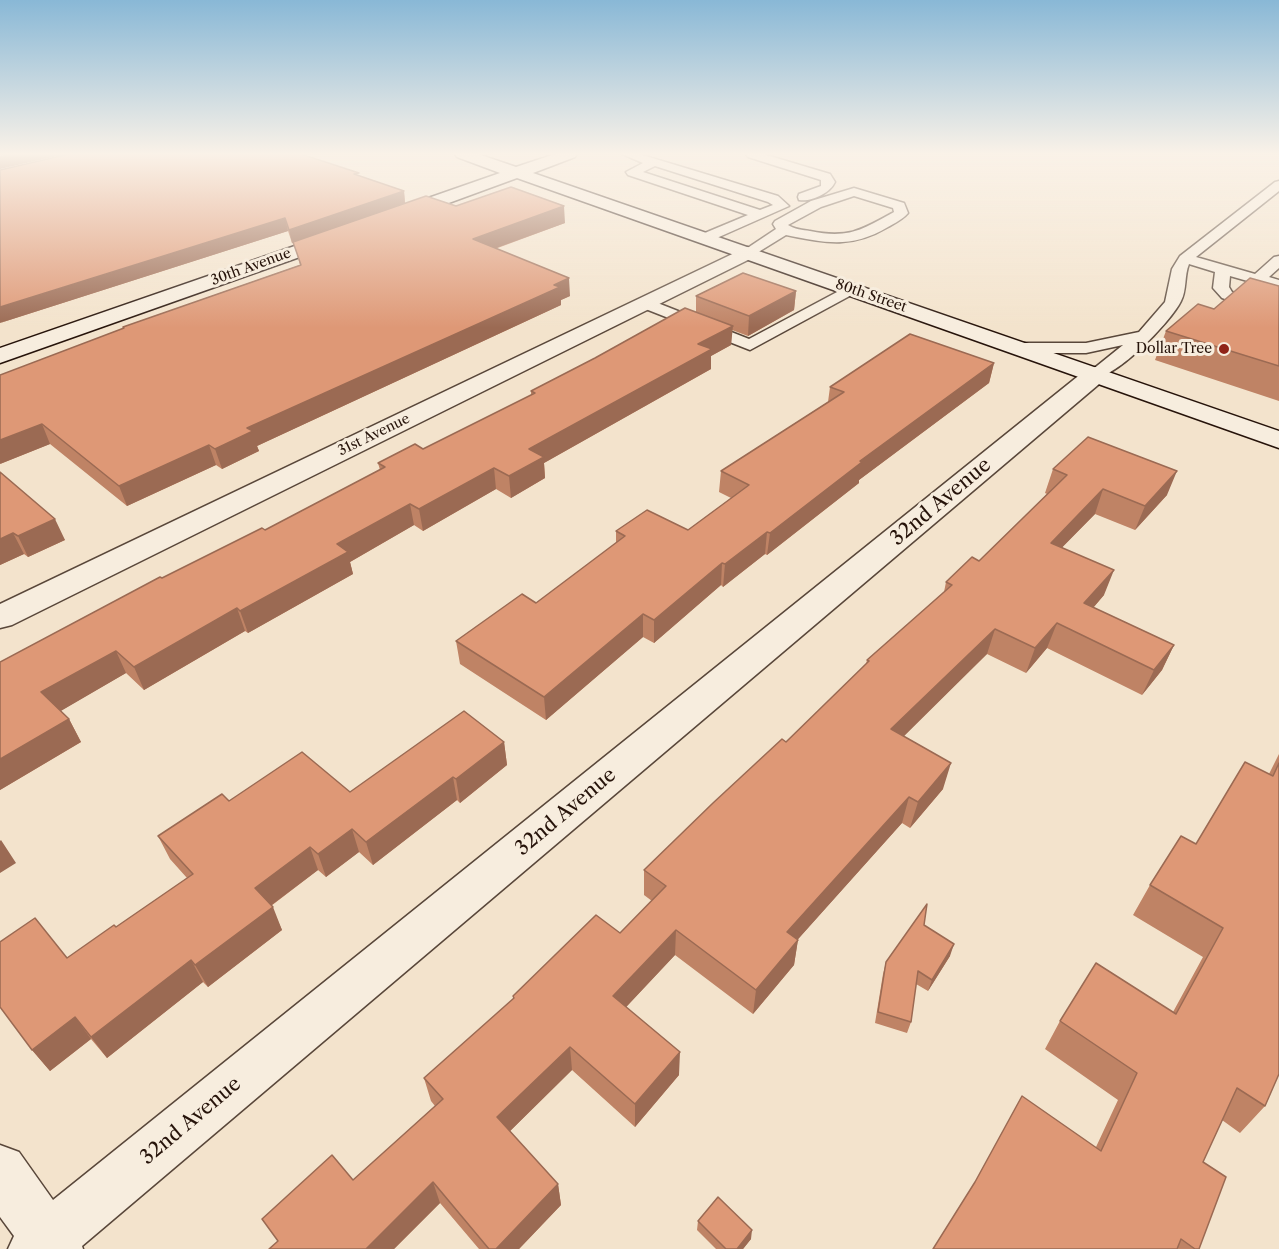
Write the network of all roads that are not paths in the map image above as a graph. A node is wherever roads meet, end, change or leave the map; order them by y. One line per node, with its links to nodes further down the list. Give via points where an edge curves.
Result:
1 (407, 212): 9 (street)
2 (631, 212): 12 (street, 80th Street)
3 (751, 212): 8 (lane)
4 (766, 212): 8 (lane)
5 (801, 212): 11 (lane, via 780,224)
6 (901, 212): 11 (lane, via 866,233 847,239)
7 (1244, 212): 14 (lane)
8 (759, 215): 12 (lane)
9 (382, 221)
10 (360, 229): 24 (street, 30th Avenue)
11 (784, 230): 13 (lane)
12 (705, 238): 13 (street, 80th Street)
13 (747, 253): 19 (street, 80th Street); 20 (street, 31st Avenue)
14 (1185, 259): 16 (lane); 22 (lane, via 1178,267 1175,299 1164,318)
15 (1279, 260): 17 (lane)
16 (1222, 269): 17 (lane); 21 (lane, via 1221,288 1227,295)
17 (1258, 279): 18 (lane)
18 (1279, 285)
19 (852, 289): 20 (lane, via 750,345); 23 (street, 80th Street)
20 (644, 303): 27 (street, 31st Avenue)
21 (1279, 312)
22 (1144, 336): 23 (lane, via 1086,348); 25 (lane)
23 (1022, 348): 25 (street, 80th Street)
24 (0, 356)
25 (1096, 374): 26 (street, 80th Street); 29 (street, 32nd Avenue)
26 (1279, 440)
27 (0, 617)
28 (0, 1171): 29 (street)
29 (46, 1246)

